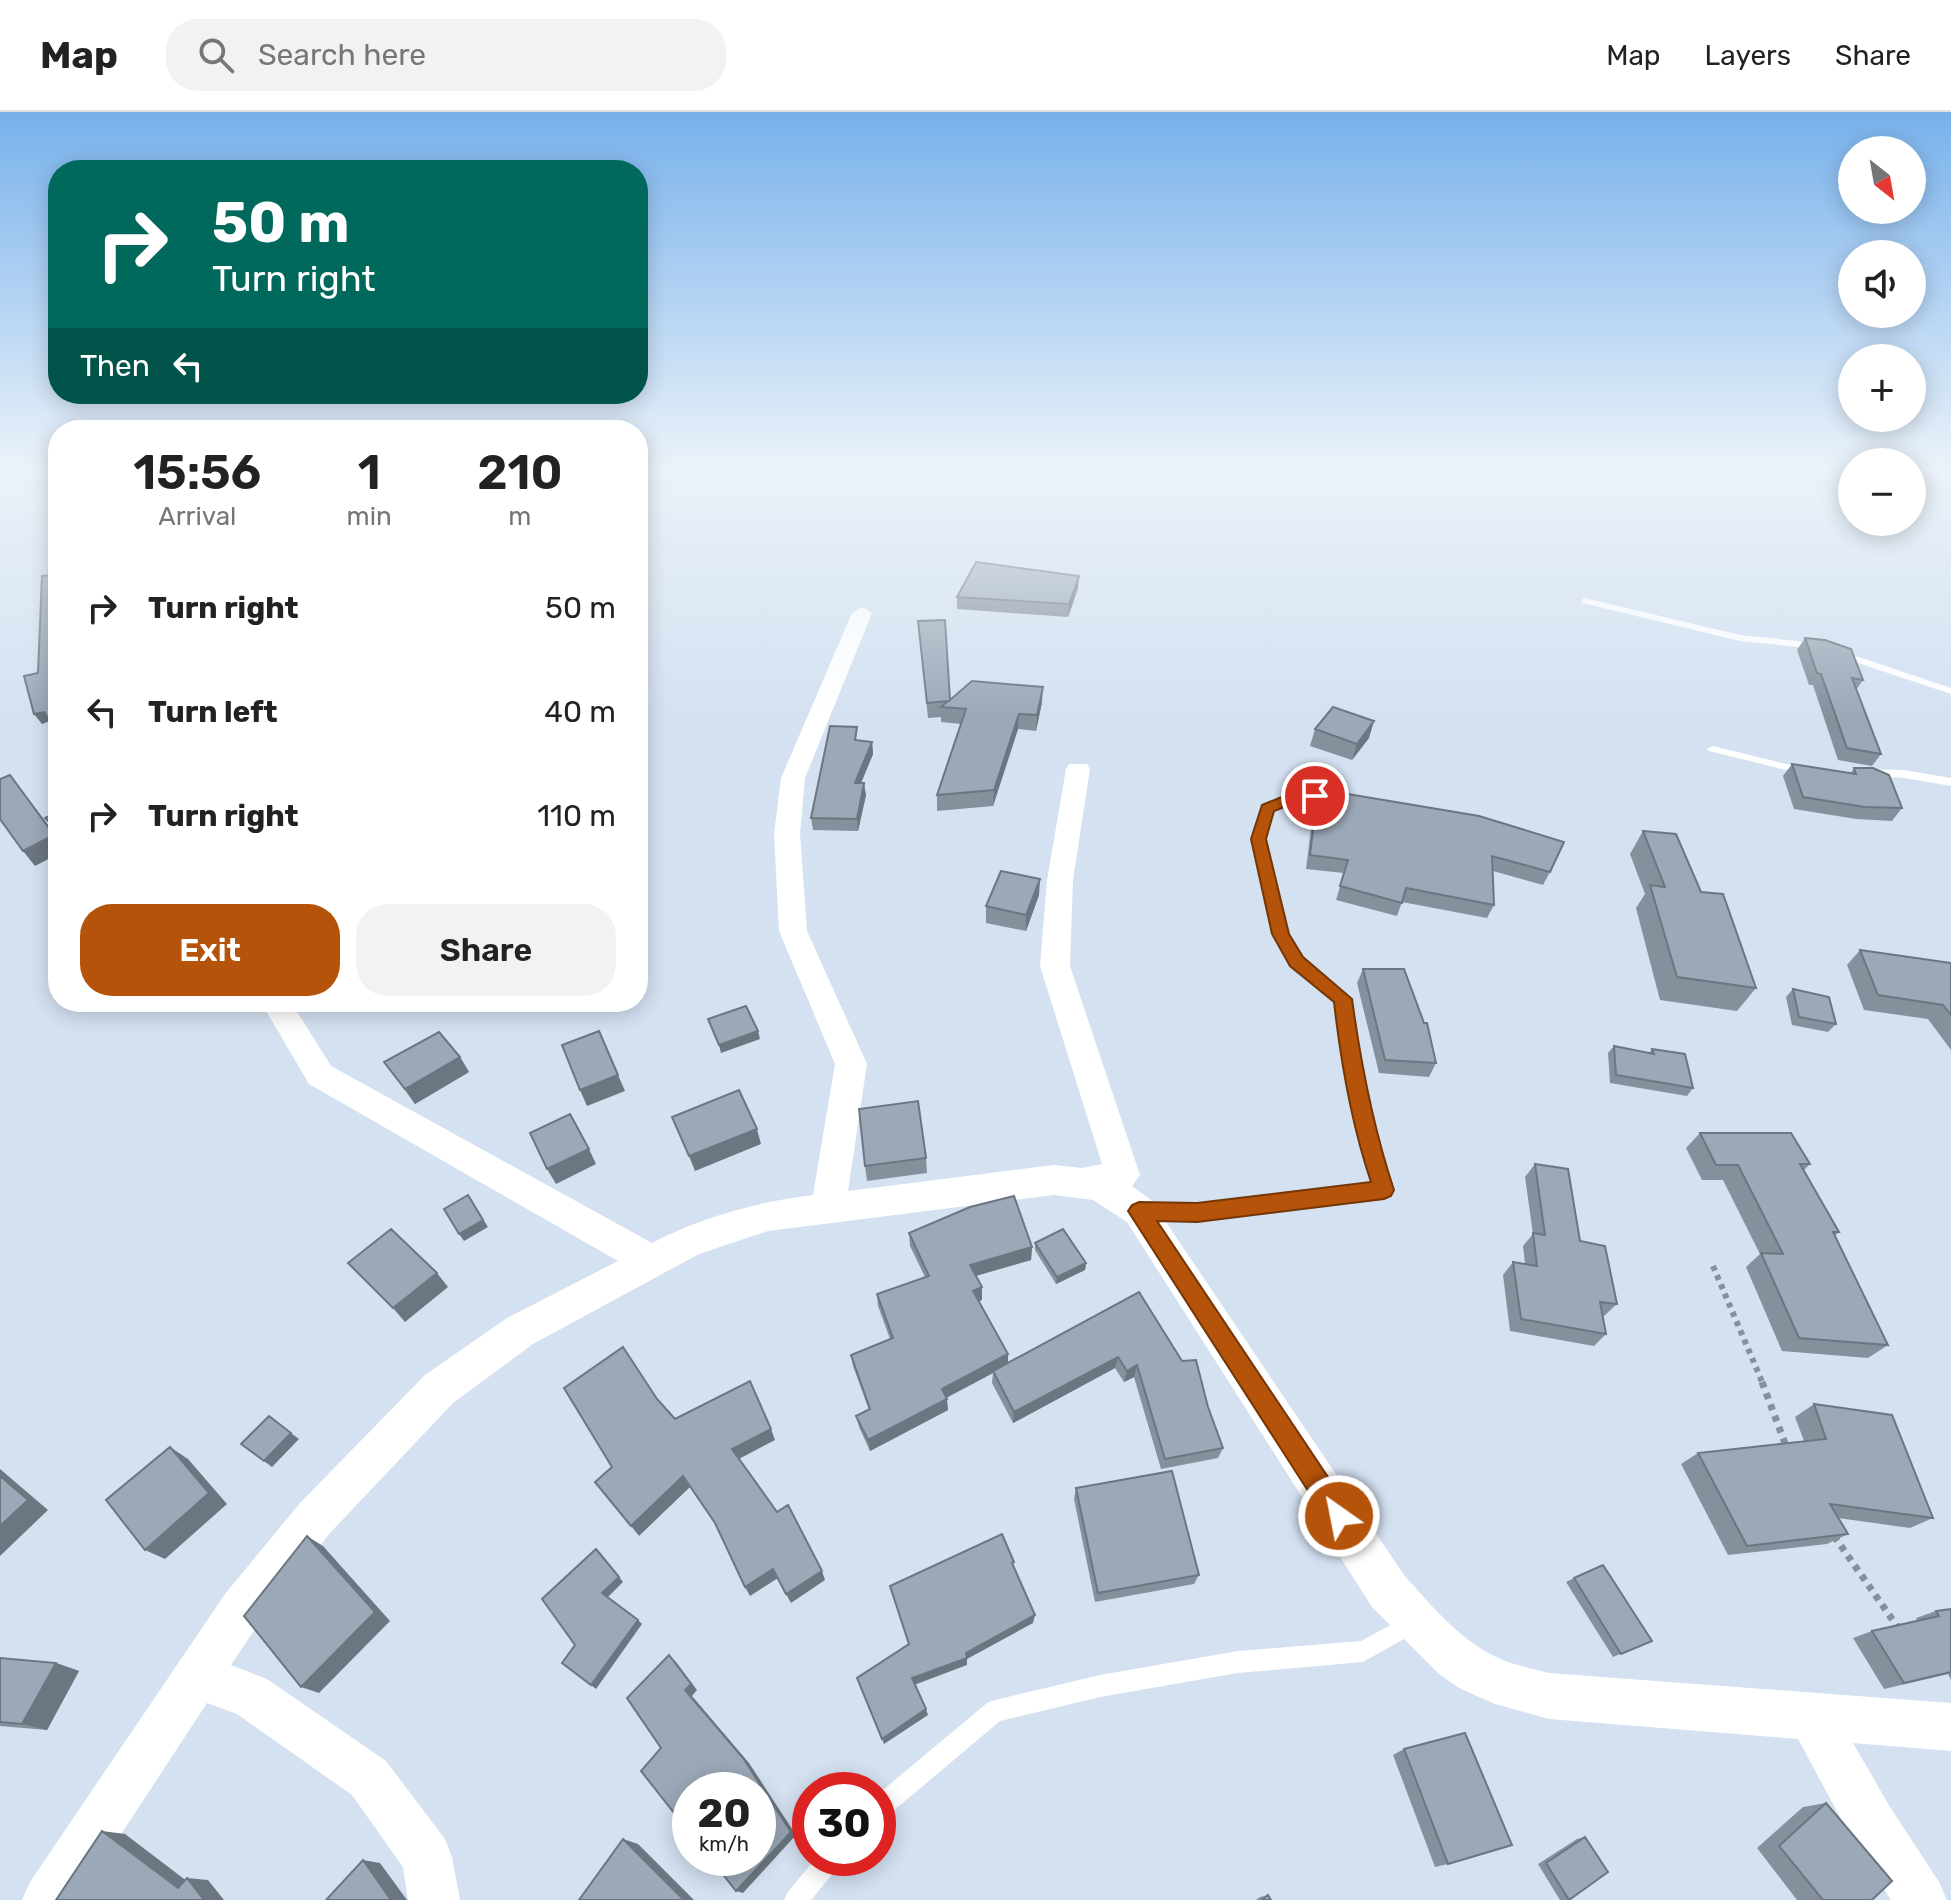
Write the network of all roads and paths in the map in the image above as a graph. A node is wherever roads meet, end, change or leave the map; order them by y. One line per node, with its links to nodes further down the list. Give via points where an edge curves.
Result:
1 (1585, 601): 3 (lane, via 1740,638 1819,646)
2 (862, 613): 12 (street, via 793,778 787,834 793,931 851,1064)
3 (1951, 691)
4 (1713, 749): 6 (lane)
5 (1078, 769): 11 (street, via 1060,880 1055,966 1123,1175)
6 (1815, 773)
7 (1860, 773): 8 (lane)
8 (1951, 782)
9 (1335, 795): 13 (lane, via 1295,797 1268,809 1259,839 1280,934 1297,961 1343,999 1365,1132 1384,1190 1197,1212)
10 (282, 1012): 14 (street, via 320,1075)
11 (1086, 1181): 12 (street, via 1054,1180); 13 (street, via 1114,1191)
12 (828, 1206): 14 (street, via 768,1216 689,1242)
13 (1139, 1211): 18 (street, via 1388,1591)
14 (651, 1261): 20 (street, via 520,1331 439,1389 315,1518)
15 (1713, 1266): 16 (path)
16 (1792, 1459)
17 (1829, 1529): 19 (path)
18 (1417, 1621): 21 (street, via 1467,1667 1549,1696); 23 (lane, via 1363,1651 1238,1662 995,1711)
19 (1907, 1644)
20 (196, 1676): 25 (street); 26 (street, via 251,1695 369,1778 427,1857)
21 (1811, 1716): 22 (street); 28 (street)
22 (1951, 1727)
23 (896, 1794)
24 (816, 1876): 27 (lane)
25 (48, 1900)
26 (434, 1900)
27 (796, 1900)
28 (1921, 1900)

